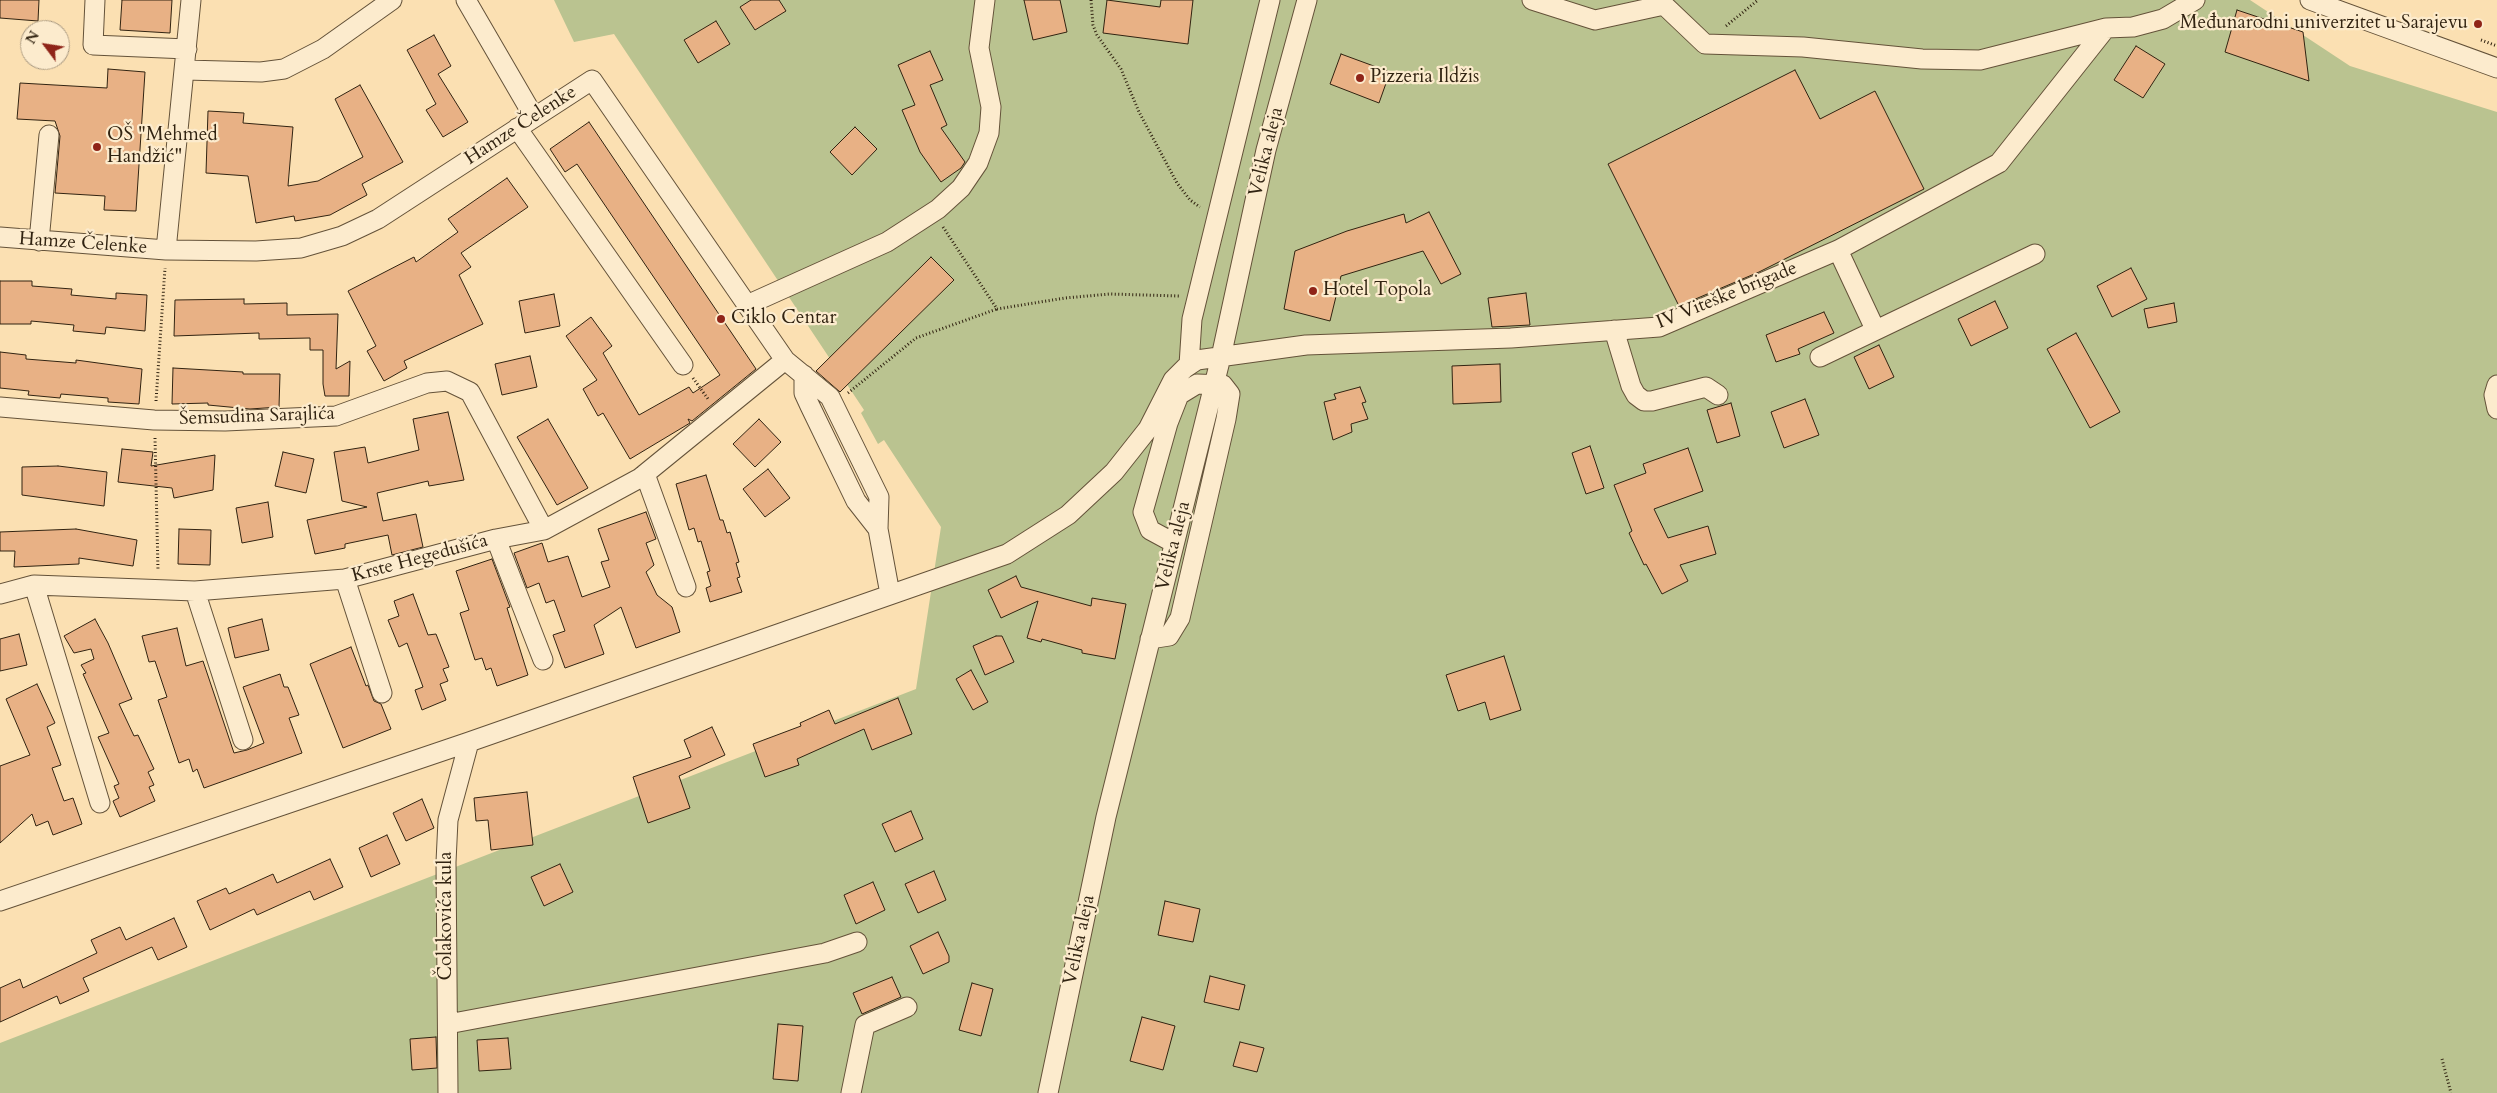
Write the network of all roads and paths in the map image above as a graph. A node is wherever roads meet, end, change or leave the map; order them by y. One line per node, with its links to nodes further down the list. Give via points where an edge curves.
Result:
1 (95, 0): 15 (street, via 93,45)
2 (191, 0): 15 (street, Hamze Čelenke)
3 (392, 0): 17 (street, via 323,48 284,69 261,72)
4 (466, 0): 18 (street)
5 (985, 0): 21 (street, via 979,48 992,107 989,133 978,163 960,188)
6 (1091, 0): 22 (path, via 1092,25 1115,58 1176,183 1198,207)
7 (1270, 0): 22 (street)
8 (1307, 0): 34 (street, Velika aleja, via 1266,150)
9 (1532, 0): 14 (street, via 1595,20 1664,5)
10 (1758, 0): 14 (path)
11 (2194, 0): 13 (street, via 2163,19 2133,27)
12 (2310, 0): 16 (street)
13 (2106, 28): 14 (street, via 1980,60 1922,59 1803,47); 26 (street, IV Viteške brigade, via 1999,163)
14 (1704, 44)
15 (187, 49): 17 (street, Hamze Čelenke)
16 (2497, 68)
17 (185, 70): 25 (street, Hamze Čelenke)
18 (534, 117): 19 (street, Hamze Čelenke); 29 (street, Hamze Čelenke, via 592,80)
19 (517, 128): 25 (street, Hamze Čelenke, via 399,206 342,236 292,249 256,252); 36 (street)
20 (49, 136): 24 (street)
21 (938, 209): 29 (street, via 887,242); 30 (path, via 943,226)
22 (1218, 211): 28 (street)
23 (0, 238): 24 (street, Hamze Čelenke)
24 (39, 240): 25 (street, Hamze Čelenke)
25 (166, 250)
26 (1838, 250): 31 (street); 32 (street, IV Viteške brigade, via 1659,327)
27 (2034, 254): 31 (street)
28 (1197, 298): 30 (path, via 1110,294); 37 (street)
29 (747, 305): 35 (street, Hamze Čelenke)
30 (998, 309): 42 (path, via 916,338)
31 (1875, 329): 33 (street)
32 (1614, 330): 34 (street, IV Viteške brigade, via 1512,338 1306,345); 41 (street, via 1631,386 1644,400 1652,401 1706,387)
33 (1820, 356)
34 (1221, 358): 37 (street, IV Viteške brigade, via 1197,360); 39 (street, Velika aleja)
35 (785, 360): 38 (street, Hamze Čelenke); 45 (street, Krste Hegedušića)
36 (683, 365): 45 (path)
37 (1189, 365): 56 (street, IV Viteške brigade, via 1173,380 1148,429 1114,472 1068,515 1007,554)
38 (804, 375): 42 (street, Hamze Čelenke); 47 (street, Hamze Čelenke, via 804,393 856,501)
39 (1215, 383): 50 (street, Velika aleja); 50 (street, via 1197,384 1179,395 1151,477 1143,512 1150,530); 57 (street, via 1223,385 1230,394 1212,487 1180,618 1169,636)
40 (2497, 385): 44 (street, via 2494,395)
41 (1718, 395)
42 (834, 404): 47 (street, Hamze Čelenke, via 879,496)
43 (0, 407): 48 (street, Šemsudina Sarajlića, via 154,420 225,421 336,416 427,383 447,381 470,392)
44 (2497, 409)
45 (719, 414): 46 (street, Krste Hegedušića)
46 (645, 474): 48 (street, Krste Hegedušića); 53 (street)
47 (878, 529): 56 (street, Hamze Čelenke)
48 (544, 530): 49 (street, Krste Hegedušića)
49 (496, 539): 51 (street, Krste Hegedušića); 58 (street)
50 (1174, 543): 57 (street, Velika aleja)
51 (345, 579): 54 (street, Krste Hegedušića); 59 (street)
52 (34, 585): 54 (street, Krste Hegedušića); 55 (street, Krste Hegedušića); 62 (street)
53 (686, 587)
54 (195, 591): 60 (street)
55 (0, 594)
56 (890, 594): 61 (street, IV Viteške brigade)
57 (1150, 639): 70 (street, Velika aleja, via 1106,817)
58 (543, 660)
59 (382, 693)
60 (243, 740)
61 (469, 742): 63 (street, IV Viteške brigade); 66 (street, Čolakovića kula, via 448,820)
62 (100, 804)
63 (0, 901)
64 (857, 942): 66 (street, via 825,953)
65 (907, 1008): 69 (street, via 866,1025)
66 (448, 1024): 68 (street, Čolakovića kula)
67 (2442, 1059): 71 (path)
68 (448, 1093)
69 (851, 1093)
70 (1048, 1093)
71 (2451, 1093)

